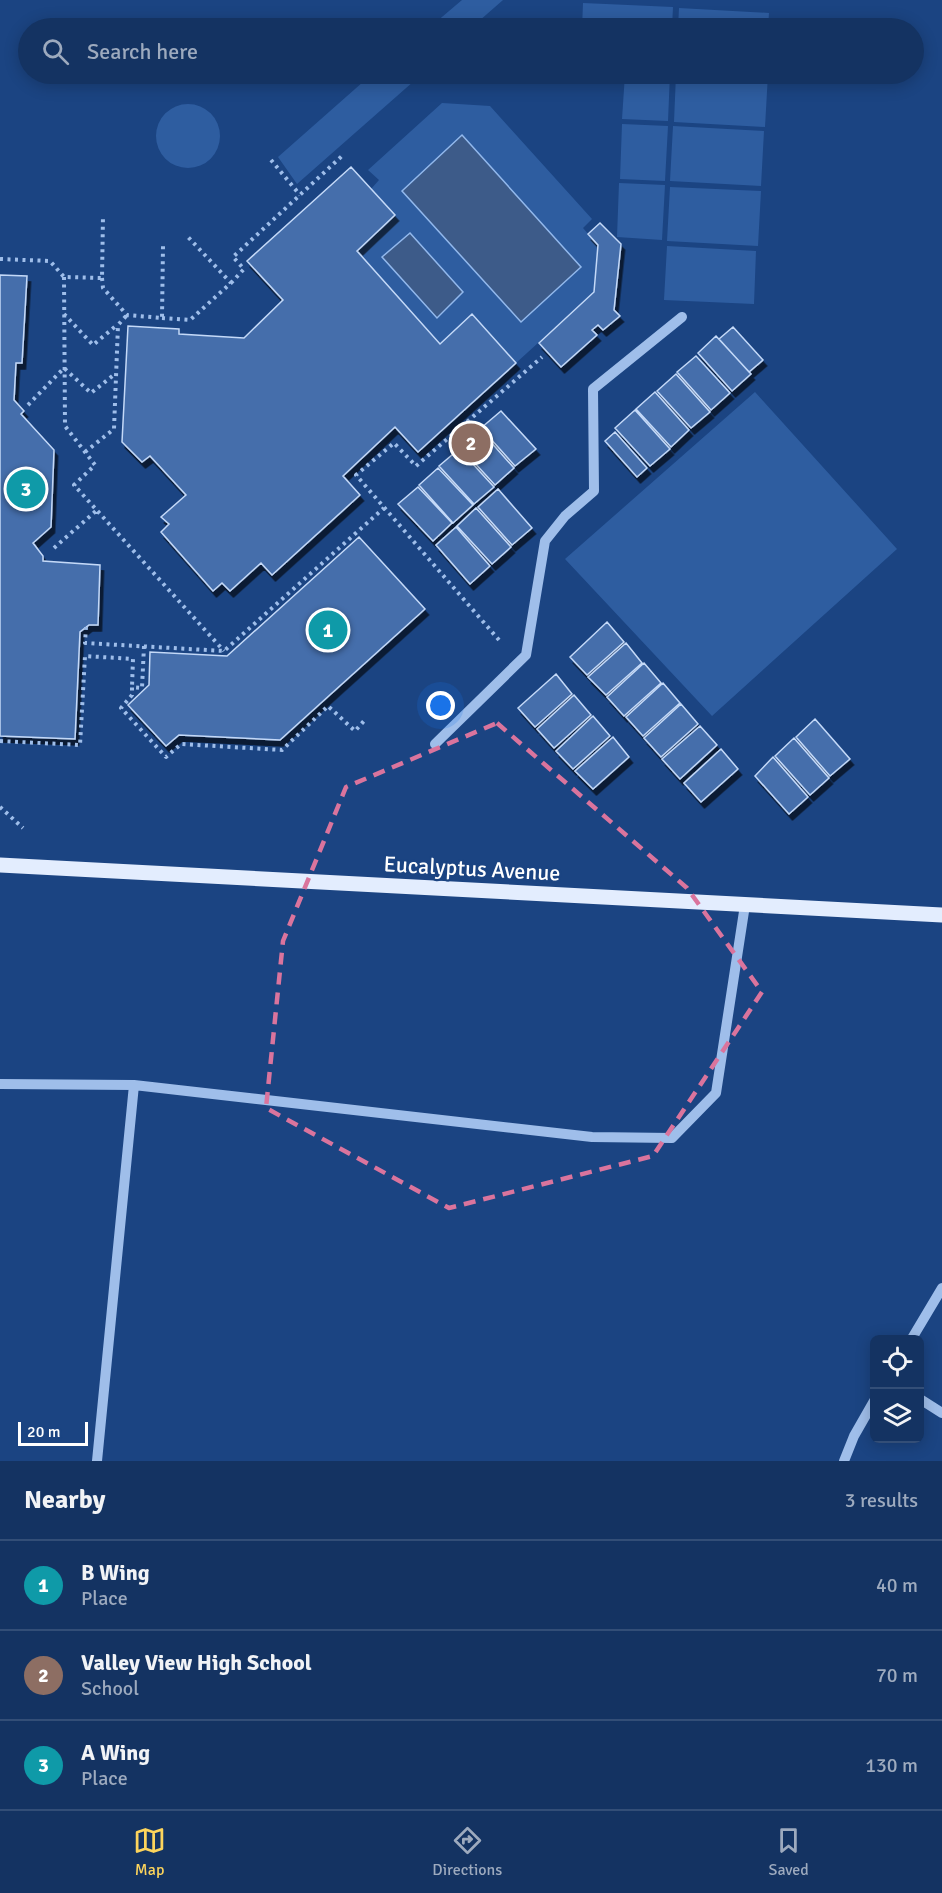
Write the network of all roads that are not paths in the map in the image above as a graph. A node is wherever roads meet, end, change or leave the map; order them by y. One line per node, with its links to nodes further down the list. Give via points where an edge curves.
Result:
1 (682, 317): 2 (street, via 593,389 594,492 545,541 526,656)
2 (435, 744)
3 (0, 866): 4 (main road, Eucalyptus Avenue)
4 (746, 904): 5 (main road, Eucalyptus Avenue); 7 (street, via 716,1093 672,1138 592,1137)
5 (942, 915)
6 (0, 1084): 7 (street)
7 (134, 1085): 13 (street)
8 (942, 1288): 9 (street)
9 (914, 1335)
10 (924, 1402): 12 (street)
11 (870, 1408): 14 (street)
12 (942, 1413)
13 (97, 1461)
14 (844, 1461)

